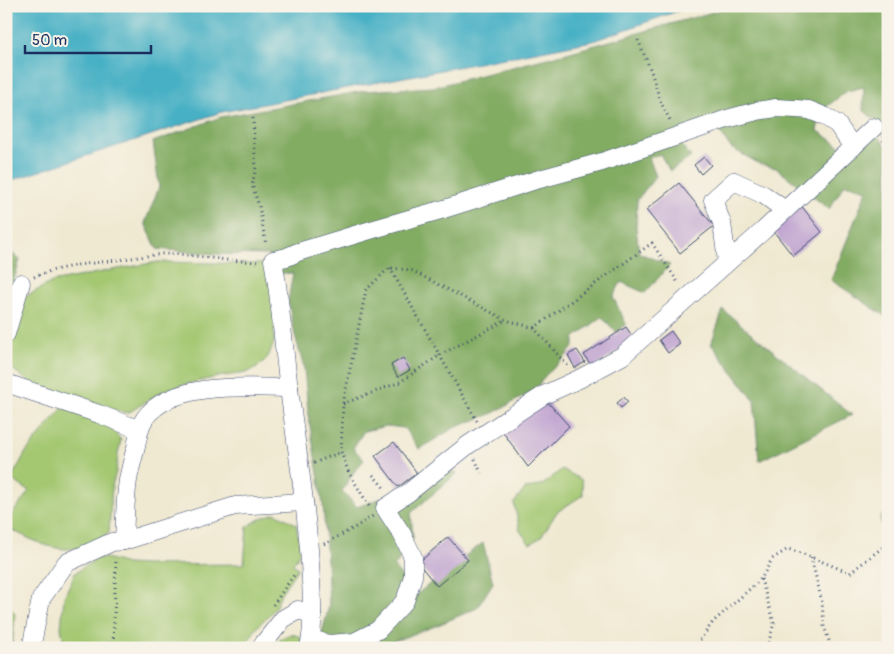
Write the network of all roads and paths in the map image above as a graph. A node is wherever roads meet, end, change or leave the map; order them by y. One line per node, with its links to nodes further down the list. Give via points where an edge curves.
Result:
1 (638, 40): 4 (path, via 673,126)
2 (253, 118): 7 (path, via 256,167 252,185)
3 (874, 127): 5 (street)
4 (672, 137): 5 (street, via 757,111 796,109 809,110 837,124); 7 (street, via 602,162)
5 (853, 147): 6 (street)
6 (785, 210): 8 (street); 8 (street, via 764,194 734,181 713,200 722,223)
7 (271, 261): 10 (path, via 162,254 50,270); 18 (street, via 278,288)
8 (726, 262): 11 (street)
9 (389, 268): 12 (path, via 411,270); 15 (path); 19 (path, via 366,290)
10 (21, 283): 14 (street)
11 (687, 297): 13 (path, via 652,243); 16 (street, via 622,356)
12 (506, 320): 13 (path); 15 (path)
13 (534, 328): 16 (path)
14 (6, 334)
15 (440, 356): 19 (path, via 400,382); 21 (path)
16 (579, 379): 21 (street, via 544,395)
17 (6, 383): 20 (street)
18 (288, 388): 20 (street, via 242,387 182,394 155,407 144,419); 23 (street)
19 (343, 404): 22 (path)
20 (140, 430): 27 (street, via 128,480)
21 (484, 434): 36 (street, via 385,508 413,557 413,576 405,601 378,630 354,642)
22 (341, 452): 23 (path); 25 (path, via 349,473)
23 (300, 467): 24 (street)
24 (304, 502): 27 (street, via 235,506); 29 (street)
25 (370, 507)
26 (354, 528): 29 (path)
27 (124, 541): 35 (street, via 112,542 66,563 41,599)
28 (888, 549): 30 (path, via 883,548 850,573)
29 (310, 554): 33 (path); 34 (street)
30 (811, 556): 32 (path, via 788,549 772,559); 41 (path, via 822,602 824,627)
31 (116, 560): 37 (path)
32 (760, 579): 39 (path, via 713,622); 40 (path, via 774,623)
33 (270, 609)
34 (312, 614): 36 (street); 38 (street, via 298,610 283,619)
35 (32, 644)
36 (310, 644)
37 (114, 648)
38 (260, 648)
39 (694, 648)
40 (768, 648)
41 (834, 648)

